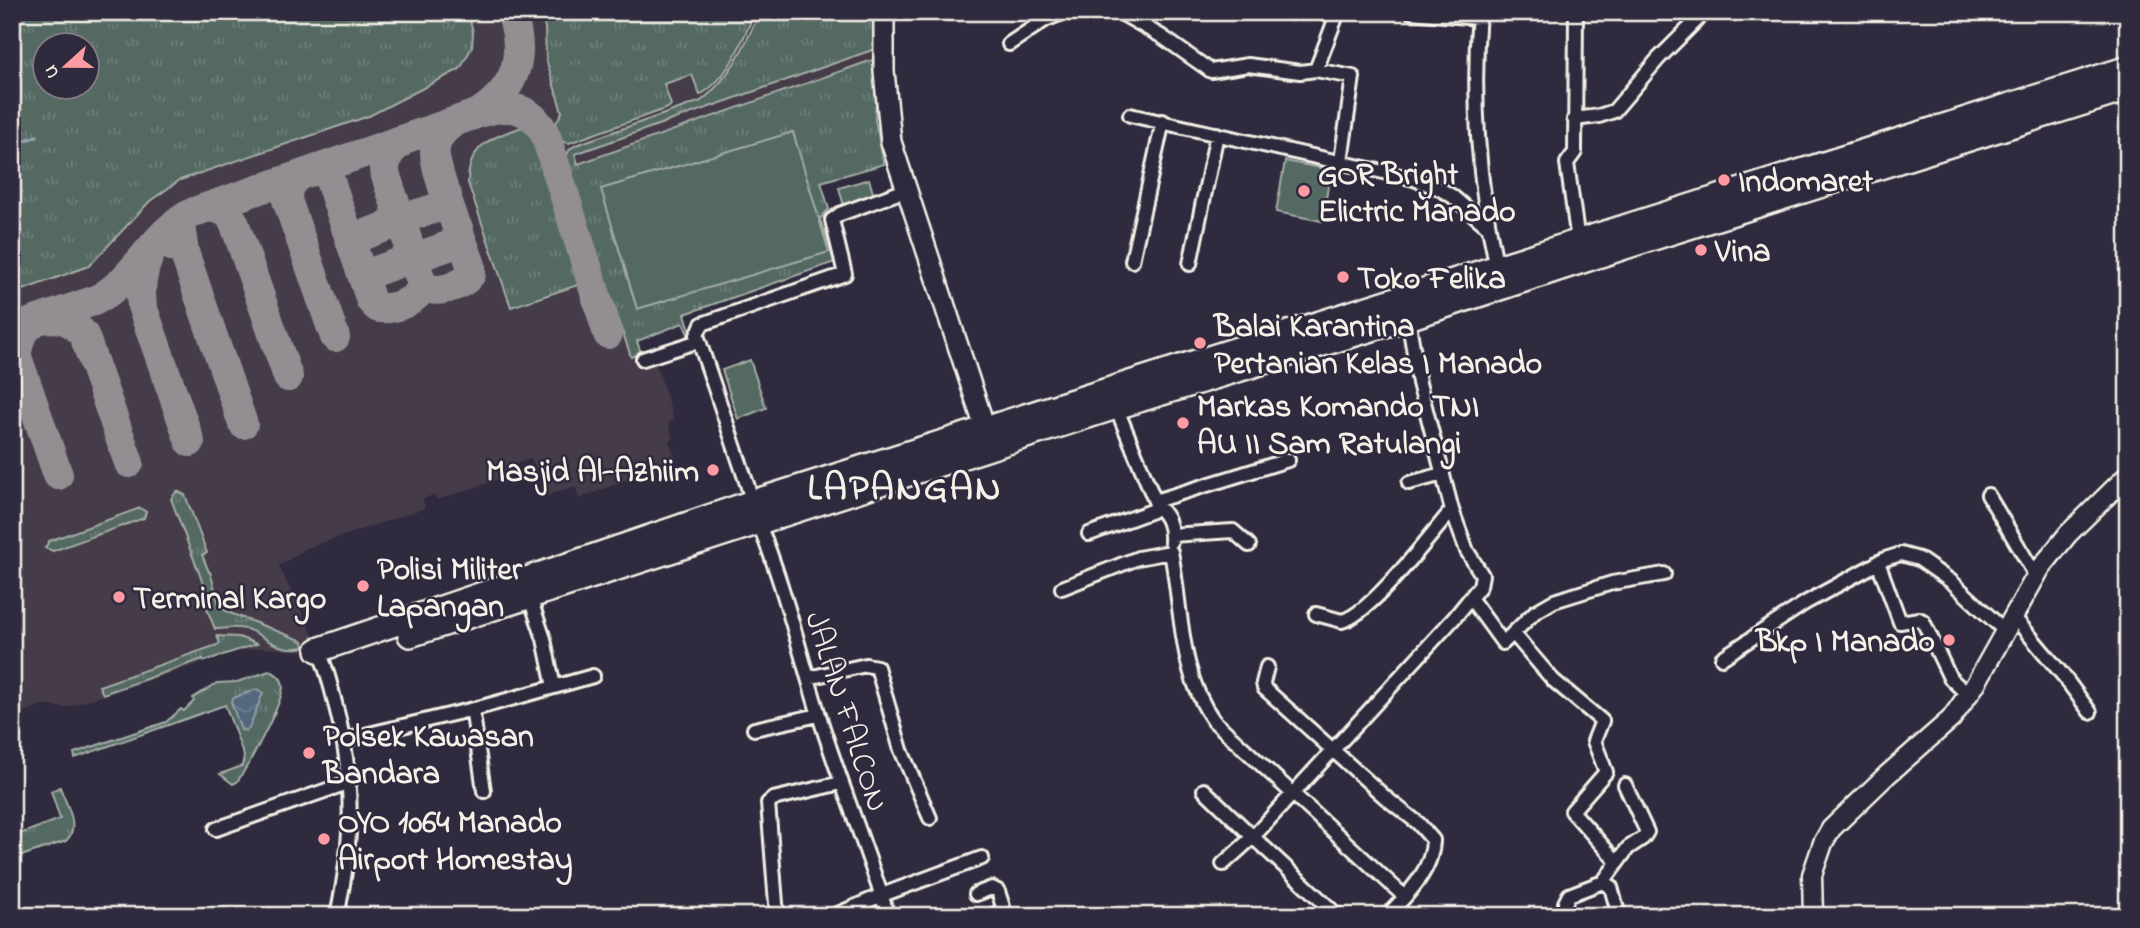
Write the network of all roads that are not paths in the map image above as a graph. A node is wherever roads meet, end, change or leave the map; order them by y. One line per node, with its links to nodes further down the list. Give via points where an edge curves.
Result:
1 (884, 12): 18 (main road, via 887,118)
2 (1065, 12): 9 (street)
3 (1119, 12): 11 (street, via 1211,71 1248,65)
4 (1338, 12): 11 (street)
5 (1411, 12): 8 (street)
6 (1576, 12): 14 (street)
7 (1705, 12): 14 (street, via 1614,111)
8 (1479, 15): 19 (street, via 1477,120)
9 (1009, 44)
10 (2128, 68): 20 (highway)
11 (1316, 70): 17 (street, via 1353,76)
12 (2128, 89): 20 (highway)
13 (1130, 115): 15 (street)
14 (1574, 119): 21 (street, via 1574,152 1567,163)
15 (1163, 121): 16 (street); 22 (street)
16 (1217, 134): 17 (street); 23 (street)
17 (1341, 161): 19 (street, via 1438,188)
18 (906, 190): 26 (street, via 832,220 845,274 702,324); 30 (main road)
19 (1488, 227): 24 (street)
20 (1628, 235): 21 (highway); 25 (highway)
21 (1578, 242): 24 (highway)
22 (1132, 261)
23 (1190, 264)
24 (1497, 267): 28 (highway)
25 (1408, 318): 28 (highway); 32 (street)
26 (699, 341): 27 (street); 38 (street, JALAN FALCON)
27 (643, 359)
28 (1212, 368): 29 (highway); 30 (highway)
29 (1116, 407): 30 (highway); 36 (street)
30 (988, 439): 38 (highway)
31 (1289, 460): 36 (street)
32 (1443, 474): 34 (street); 37 (street)
33 (2128, 475): 45 (main road, via 2068,534)
34 (1409, 483)
35 (1988, 495): 45 (street)
36 (1156, 503): 39 (street, via 1152,511); 40 (street, via 1167,516)
37 (1452, 510): 48 (street, via 1467,551 1482,575); 49 (street, via 1357,614 1342,621)
38 (755, 512): 47 (highway); 52 (highway); 56 (street, JALAN FALCON)
39 (1089, 534)
40 (1171, 536): 41 (street, via 1233,531); 42 (street)
41 (1248, 545)
42 (1171, 552): 46 (street, via 1138,558); 70 (street, via 1186,654 1205,708)
43 (1878, 562): 50 (street, via 1901,554 1919,559); 53 (street); 58 (street, via 1900,622 1923,621 1950,678)
44 (1664, 574): 51 (street, via 1612,583 1554,601)
45 (2036, 576): 50 (main road)
46 (1062, 588)
47 (530, 598): 52 (highway); 57 (street)
48 (1471, 599): 51 (street, via 1503,643); 64 (street)
49 (1316, 614)
50 (2009, 623): 58 (main road); 60 (street, via 2054,664)
51 (1514, 633): 75 (street, via 1553,680 1602,721 1594,741 1606,772 1572,811)
52 (322, 657): 63 (street)
53 (1721, 658)
54 (1267, 667): 64 (street, via 1264,688)
55 (593, 676): 57 (street)
56 (808, 678): 61 (street, JALAN FALCON); 71 (street, via 866,665 877,667 901,750)
57 (554, 687): 59 (street)
58 (1969, 696): 90 (main road, via 1951,719 1831,828 1812,875)
59 (478, 708): 63 (street); 69 (street, via 473,714)
60 (2090, 712)
61 (819, 715): 62 (street); 66 (street, JALAN FALCON)
62 (754, 729)
63 (344, 740): 65 (street)
64 (1333, 749): 70 (street); 80 (street, via 1433,840 1428,864)
65 (350, 782): 72 (street); 81 (street, via 350,842)
66 (841, 783): 79 (street, JALAN FALCON); 82 (street, via 768,803)
67 (1625, 785): 75 (street, via 1647,832)
68 (1204, 790): 73 (street)
69 (484, 791)
70 (1292, 795): 73 (street); 80 (street)
71 (930, 818)
72 (216, 829)
73 (1253, 837): 76 (street); 86 (street)
74 (982, 858): 79 (street)
75 (1617, 862): 77 (street)
76 (1223, 864)
77 (1603, 882): 88 (street, via 1569,895 1565,903); 89 (street, via 1611,887)
78 (976, 894): 85 (street, via 992,888 998,891 1003,907)
79 (881, 895): 83 (street); 84 (street, JALAN FALCON)
80 (1405, 897): 87 (street)
81 (337, 916)
82 (777, 916)
83 (834, 916)
84 (888, 916)
85 (990, 916)
86 (1338, 916)
87 (1387, 916)
88 (1568, 916)
89 (1619, 916)
90 (1813, 916)

